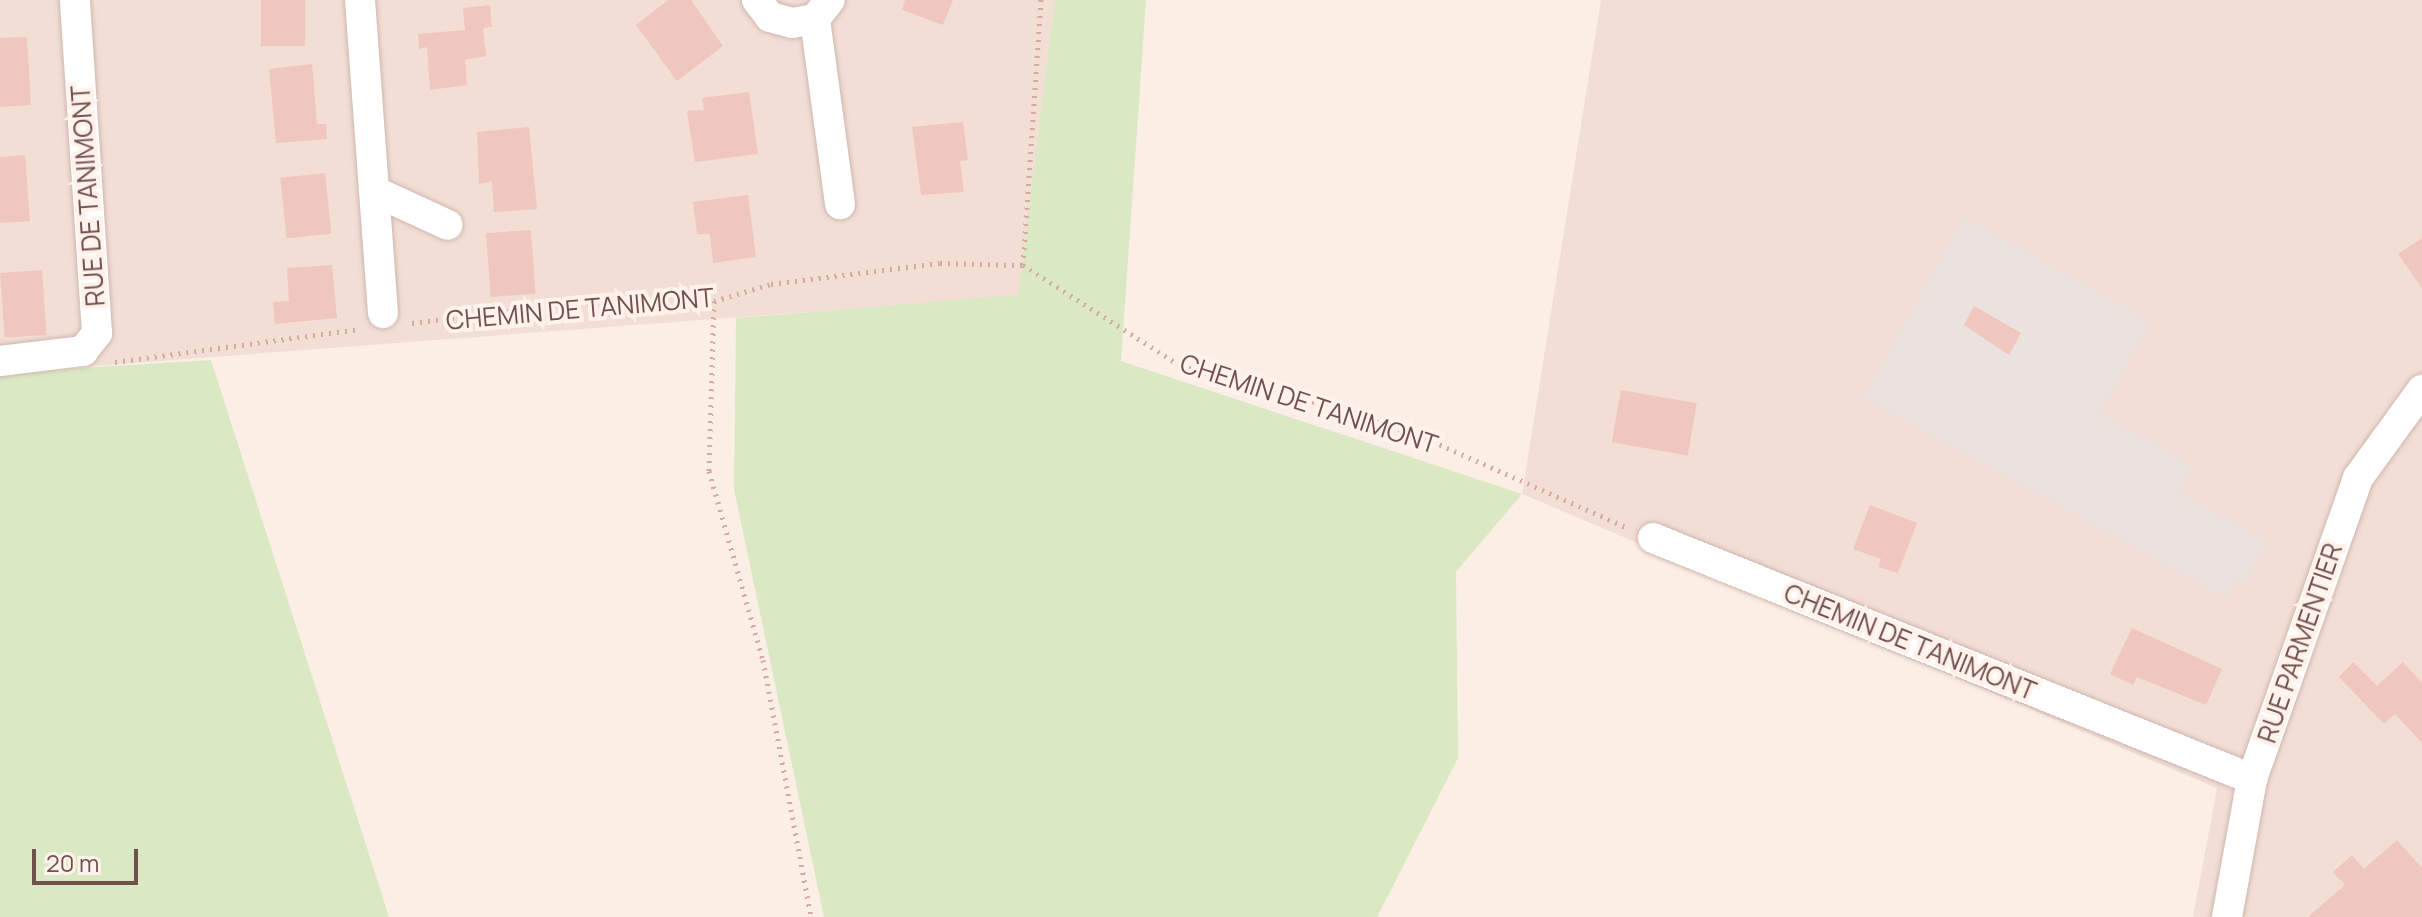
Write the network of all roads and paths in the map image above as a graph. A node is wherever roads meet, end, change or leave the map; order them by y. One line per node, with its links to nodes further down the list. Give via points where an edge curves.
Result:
1 (75, 0): 12 (street, RUE DE TANIMONT, via 97,333 83,351)
2 (360, 0): 6 (street)
3 (757, 0): 5 (street, via 770,17 792,23)
4 (1041, 0): 9 (path)
5 (823, 9): 7 (street)
6 (374, 191): 8 (street); 11 (street)
7 (840, 204)
8 (448, 225)
9 (1023, 265): 10 (path, CHEMIN DE TANIMONT, via 940,263 771,284); 15 (path, CHEMIN DE TANIMONT, via 1181,366 1425,438)
10 (714, 301): 11 (path, CHEMIN DE TANIMONT, via 563,304); 17 (path, via 709,471 763,660)
11 (384, 322): 13 (path, CHEMIN DE TANIMONT)
12 (0, 361)
13 (110, 363)
14 (2422, 390): 16 (street, RUE PARMENTIER, via 2358,478)
15 (1653, 538): 16 (street, CHEMIN DE TANIMONT)
16 (2252, 779): 18 (street, RUE PARMENTIER)
17 (811, 917)
18 (2227, 917)

